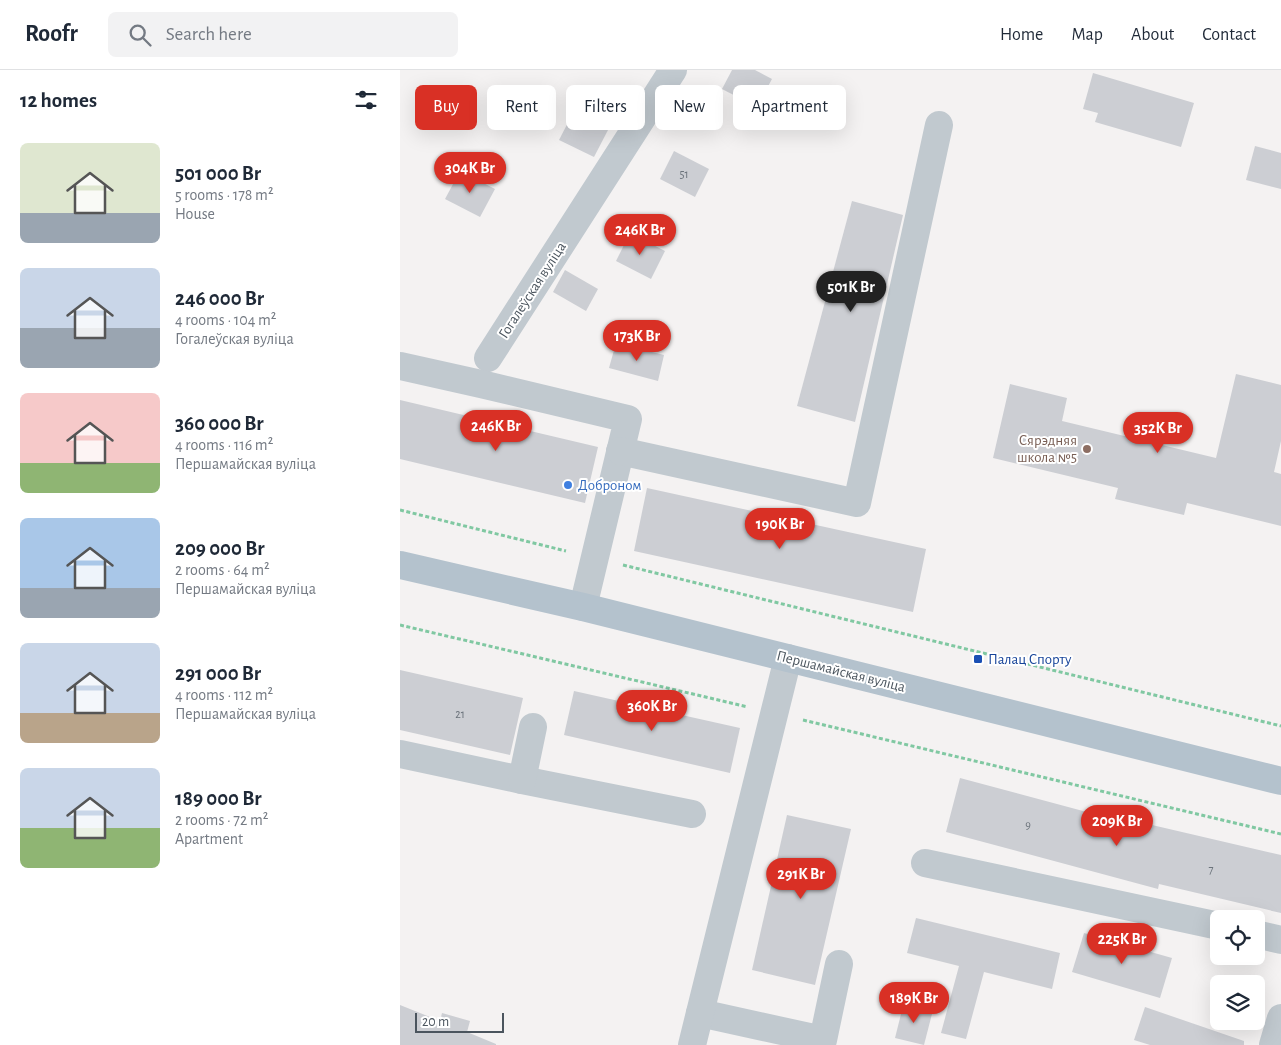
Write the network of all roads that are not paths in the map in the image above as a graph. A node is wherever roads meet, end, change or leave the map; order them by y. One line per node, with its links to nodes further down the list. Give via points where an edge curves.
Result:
1 (672, 70): 3 (street, Гогалеўская вуліца)
2 (939, 125): 5 (street, via 857,503)
3 (488, 358)
4 (400, 366): 5 (street, via 628,419)
5 (620, 451): 7 (street)
6 (400, 565): 7 (main road, Першамайская вуліца)
7 (583, 607): 8 (main road, Першамайская вуліца)
8 (788, 658): 12 (main road, Першамайская вуліца); 19 (street)
9 (533, 727): 11 (street)
10 (400, 754): 11 (street)
11 (522, 780): 13 (street)
12 (1281, 781)
13 (692, 814)
14 (925, 862): 15 (street)
15 (1210, 924)
16 (1265, 936): 17 (street)
17 (1281, 940)
18 (839, 964): 19 (street, via 823,1040)
19 (700, 1013): 21 (street)
20 (1281, 1018): 22 (street)
21 (692, 1045)
22 (1273, 1045)

